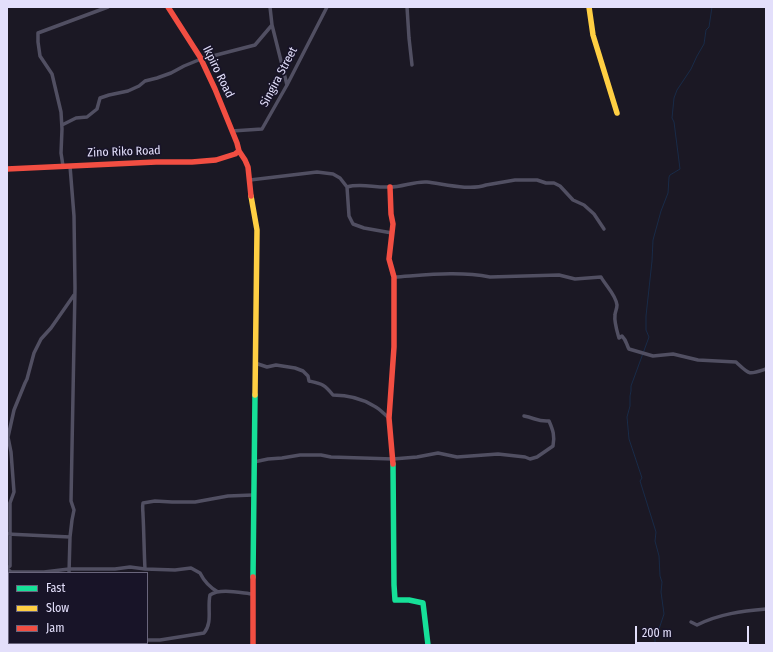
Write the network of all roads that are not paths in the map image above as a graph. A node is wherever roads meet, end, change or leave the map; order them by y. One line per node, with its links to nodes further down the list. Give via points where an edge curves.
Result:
1 (108, 7): 12 (street, via 38,33 40,56 52,74)
2 (168, 7): 8 (street, Ikpiro Road)
3 (270, 7): 7 (street)
4 (327, 7): 10 (street, Singira Street)
5 (407, 7): 9 (street)
6 (589, 7): 11 (street, via 593,35)
7 (272, 25): 8 (street, via 255,45); 10 (street)
8 (201, 59): 12 (street, via 171,73 145,81 128,91 100,98 97,109 87,117 76,118); 13 (street, Ikpiro Road)
9 (412, 65)
10 (288, 85): 13 (street, Singira Street, via 262,129)
11 (617, 113)
12 (62, 125): 15 (street)
13 (232, 131): 14 (street, Ikpiro Road)
14 (238, 151): 16 (street, Zino Riko Road, via 222,158 192,162); 18 (street, Ikpiro Road, via 246,160)
15 (63, 166): 16 (street, Zino Riko Road); 17 (street, Zino Riko Road)
16 (70, 166): 24 (street, via 74,216)
17 (7, 169)
18 (250, 180): 19 (street, via 317,172 332,174); 25 (street, Ikpiro Road, via 257,230)
19 (347, 186): 20 (street); 22 (street, via 349,216 353,224)
20 (390, 187): 21 (street, via 425,182 459,187 515,180 554,183 594,214); 22 (street)
21 (604, 229)
22 (392, 233): 23 (street, via 388,259)
23 (394, 277): 26 (street, via 445,274 490,277 559,275 575,279 601,277 615,300 615,324 619,338 622,336 626,340 629,349 653,356 673,354 698,360 736,362 748,373 754,374); 28 (street, via 394,347)
24 (74, 294): 32 (street, via 41,339 14,410 8,438 14,492 10,503); 33 (street, via 71,501 74,510)
25 (255, 363): 28 (street, via 303,371 309,381 324,385 333,395 351,396 364,401 375,406); 30 (street, Ikpiro Road)
26 (766, 369)
27 (524, 416): 29 (street, via 537,421 550,421 554,433 553,446 537,457 530,459 498,454 458,457 438,453)
28 (389, 418): 29 (street)
29 (393, 459): 30 (street, via 314,455); 45 (street, via 394,600 423,603)
30 (254, 462): 31 (street, Ikpiro Road)
31 (253, 494): 35 (street, via 195,502 143,503); 39 (street, Ikpiro Road)
32 (8, 534): 33 (street); 34 (street, via 10,566)
33 (70, 537): 36 (street)
34 (7, 568): 36 (street, via 11,572)
35 (145, 569): 36 (street, via 130,567); 38 (street, via 191,568 200,573 211,588)
36 (69, 571)
37 (7, 579): 40 (street)
38 (218, 592): 39 (street); 43 (street, via 210,595 208,626 204,633)
39 (253, 594): 44 (street, Ikpiro Road)
40 (7, 595)
41 (766, 609): 42 (street, via 727,614 697,624)
42 (691, 622)
43 (148, 640)
44 (253, 645)
45 (428, 645)

